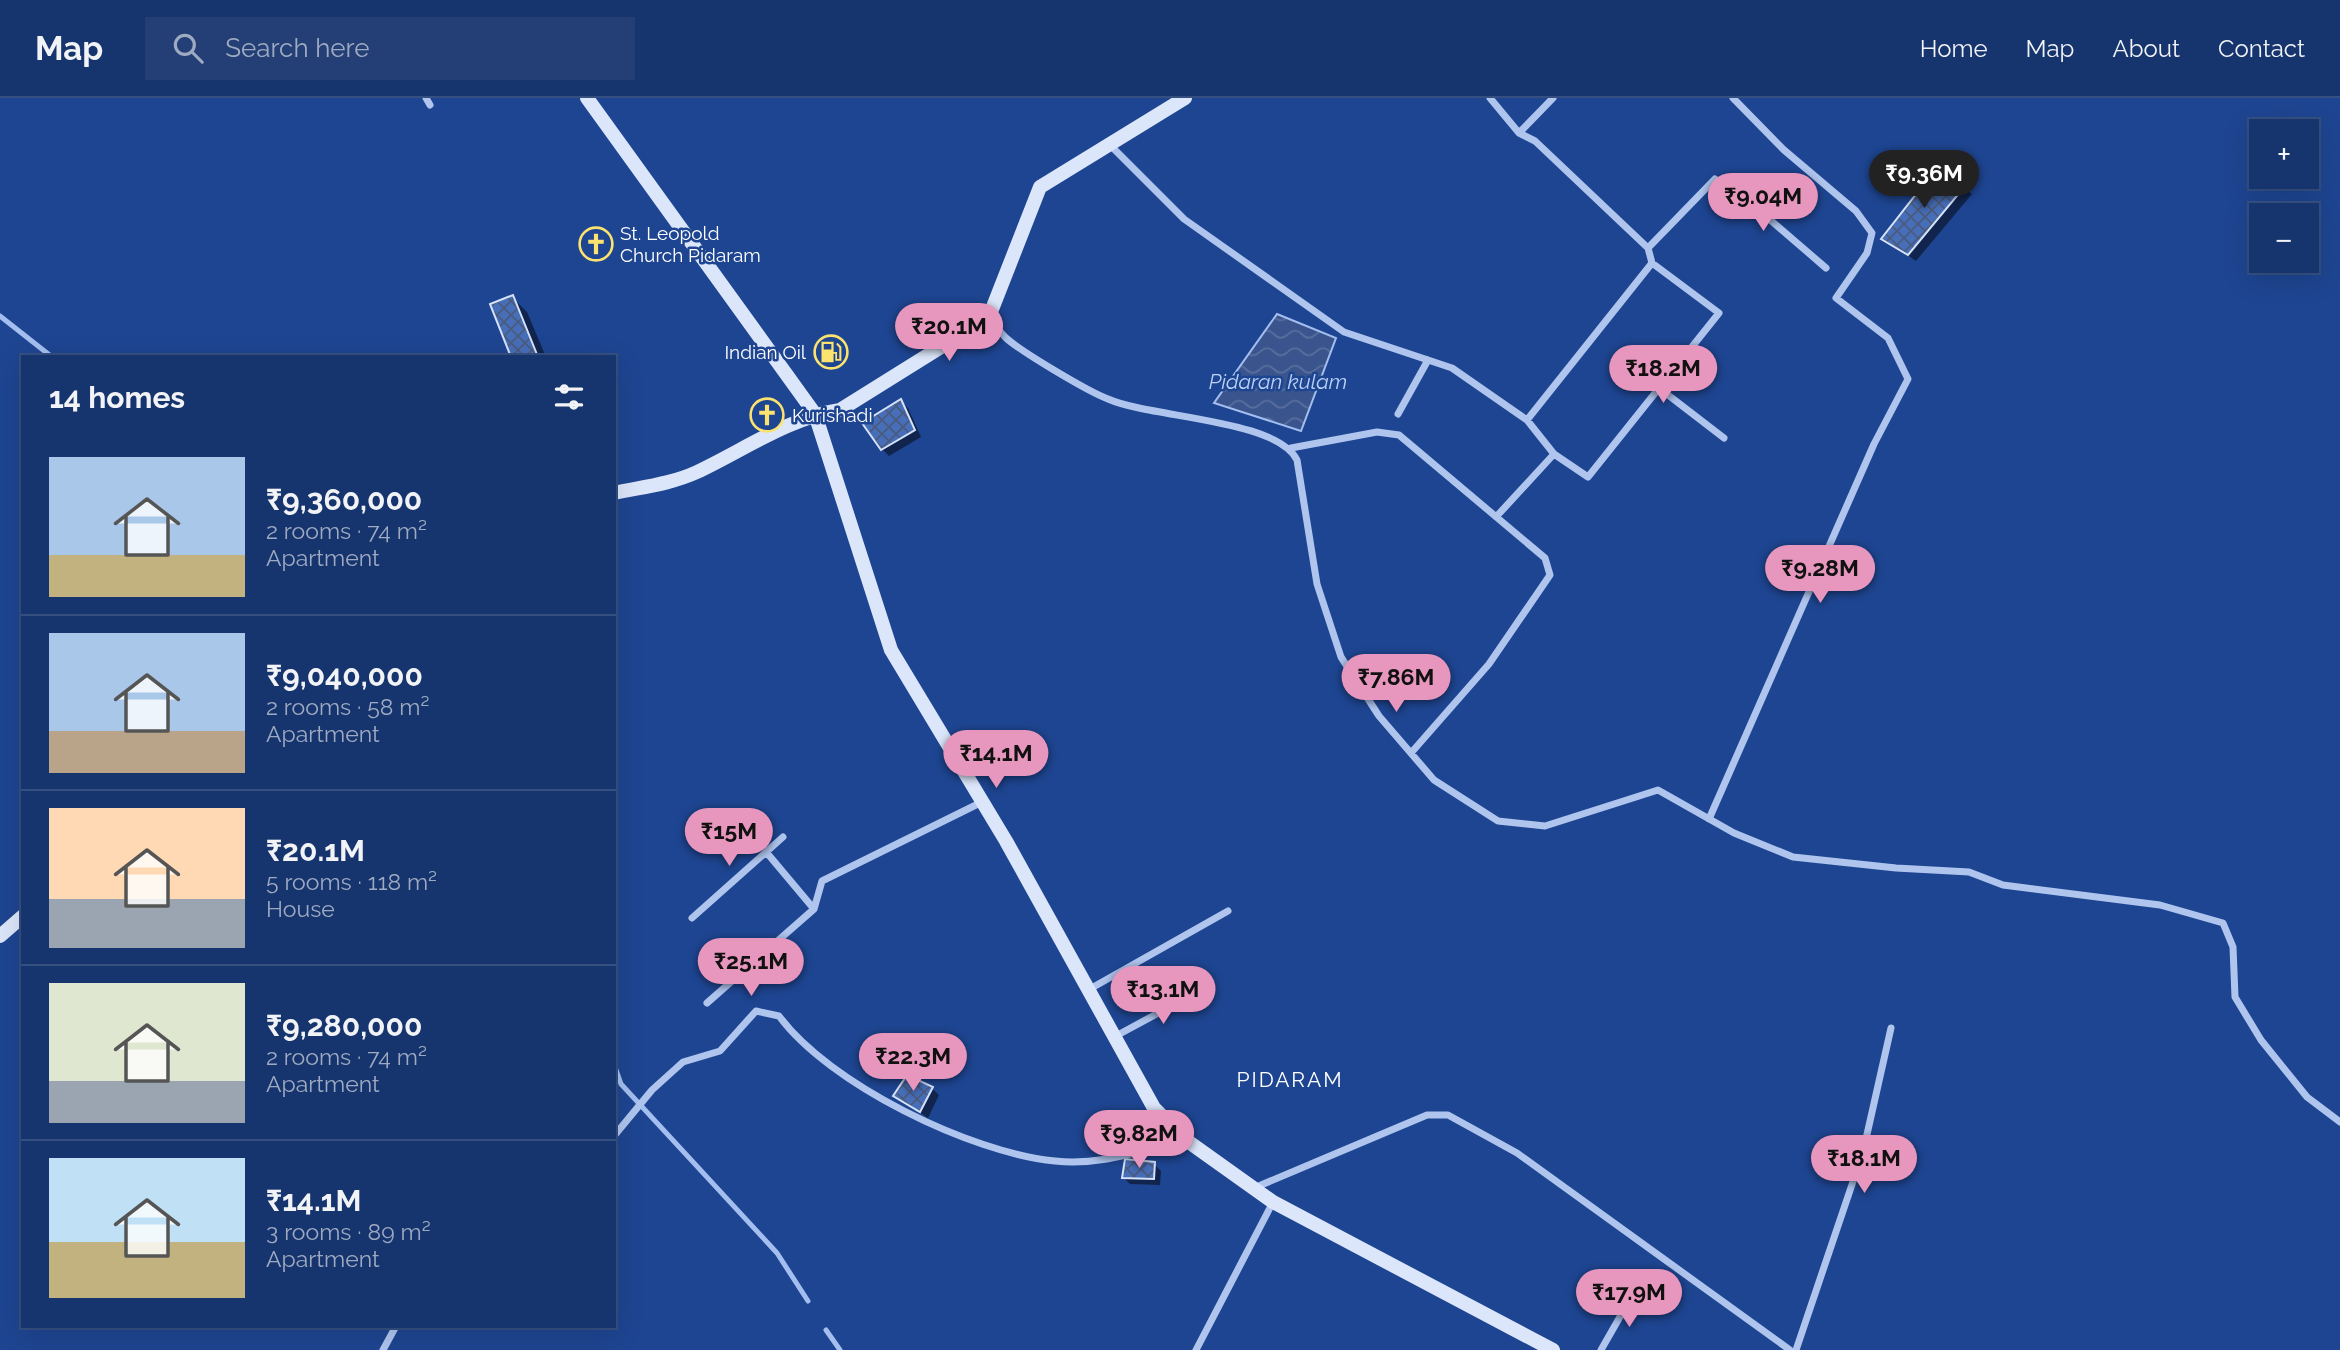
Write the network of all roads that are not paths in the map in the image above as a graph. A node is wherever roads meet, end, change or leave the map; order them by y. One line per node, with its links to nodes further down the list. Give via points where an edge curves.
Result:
1 (587, 98): 14 (main road)
2 (1185, 98): 7 (main road)
3 (1490, 98): 6 (street)
4 (1553, 98): 6 (street)
5 (1733, 98): 24 (street, via 1784,150 1856,211 1872,233 1867,253 1836,298 1888,338 1908,379 1874,444)
6 (1520, 133): 8 (street, via 1535,141)
7 (1110, 145): 11 (main road, via 1040,187); 12 (street, via 1184,219 1344,332)
8 (1648, 248): 9 (street); 10 (street, via 1715,179)
9 (1652, 263): 13 (street, via 1719,313); 16 (street)
10 (1826, 268)
11 (989, 317): 14 (main road, via 840,411); 18 (street, via 1007,338 1106,399 1271,437)
12 (1428, 360): 15 (street); 16 (street, via 1452,368)
13 (1659, 388): 17 (street); 19 (street, via 1588,477)
14 (815, 414): 20 (main road, via 698,472); 23 (main road, via 891,650)
15 (1398, 414)
16 (1527, 420): 19 (street)
17 (1724, 438)
18 (1291, 448): 21 (street, via 1377,432 1399,435); 22 (street, via 1297,460 1317,584 1341,657 1379,716)
19 (1554, 454): 21 (street)
20 (616, 493)
21 (1496, 517): 22 (street, via 1545,558 1550,575 1489,664)
22 (1410, 752): 24 (street, via 1434,780 1498,821 1545,826 1658,790)
23 (982, 802): 27 (street, via 822,881); 32 (main road)
24 (1709, 819): 37 (street, via 1793,857 1969,872 2003,884 2160,905 2223,923 2233,947 2235,996 2261,1040 2307,1097)
25 (783, 837): 26 (street)
26 (767, 853): 27 (street); 30 (street)
27 (814, 909): 34 (street)
28 (1228, 911): 32 (street)
29 (21, 918): 31 (main road)
30 (692, 918)
31 (0, 936)
32 (1087, 990): 36 (main road)
33 (1199, 991): 36 (street)
34 (707, 1003)
35 (1891, 1028): 49 (street, via 1863,1152)
36 (1113, 1037): 39 (main road, via 1154,1108)
37 (2340, 1122)
38 (616, 1134): 39 (street, via 652,1090 683,1062 720,1051 756,1011 779,1016 820,1059 884,1100 966,1141 1053,1161 1079,1162 1133,1156)
39 (1186, 1140): 40 (main road)
40 (1254, 1188): 41 (main road); 48 (street, via 1427,1115 1448,1115 1517,1153)
41 (1273, 1202): 45 (street); 46 (main road)
42 (1633, 1294): 47 (street)
43 (395, 1328): 44 (street)
44 (383, 1350)
45 (1196, 1350)
46 (1553, 1350)
47 (1601, 1350)
48 (1790, 1350)
49 (1796, 1350)

